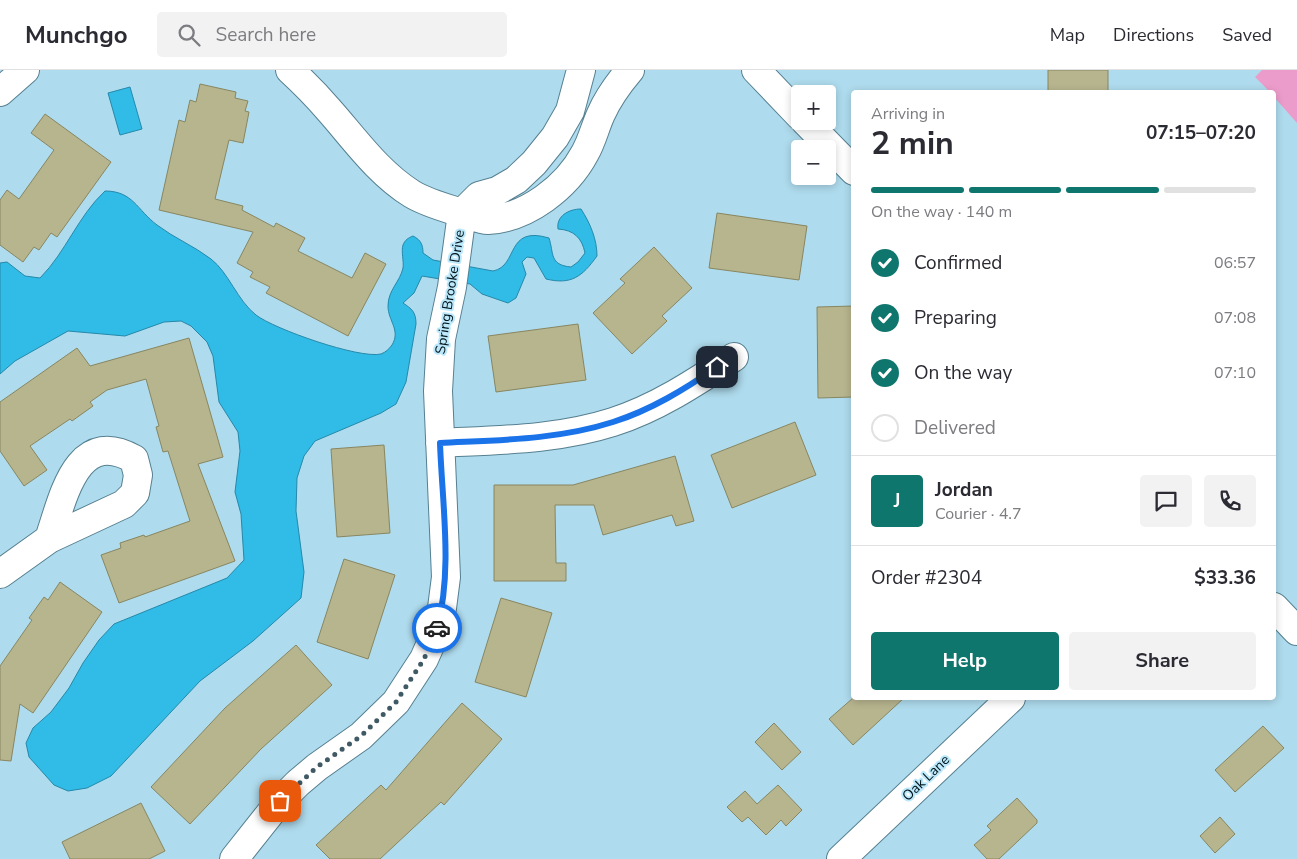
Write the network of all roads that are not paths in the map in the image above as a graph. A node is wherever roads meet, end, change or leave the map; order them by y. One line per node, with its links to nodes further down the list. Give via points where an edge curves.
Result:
1 (25, 70): 6 (street)
2 (290, 70): 10 (street, Spring Brooke Drive, via 398,185 422,199)
3 (581, 70): 10 (street, Spring Brooke Drive, via 570,111 555,137 516,180 497,191 479,196)
4 (630, 70): 10 (street, Spring Brooke Drive, via 601,114 585,154 555,190 523,211 502,218 486,220)
5 (756, 70): 7 (street)
6 (0, 92)
7 (791, 107)
8 (814, 130): 9 (street)
9 (851, 168)
10 (462, 213): 12 (street, Spring Brooke Drive, via 441,339)
11 (734, 357): 12 (street, via 671,397 614,422 541,437)
12 (440, 443): 18 (street, Spring Brooke Drive, via 446,577 442,608 424,659 396,702 361,736 298,783)
13 (49, 539): 14 (street)
14 (0, 574)
15 (1276, 609): 16 (street)
16 (1297, 631)
17 (1008, 700): 19 (street, Oak Lane)
18 (234, 859)
19 (841, 859)

